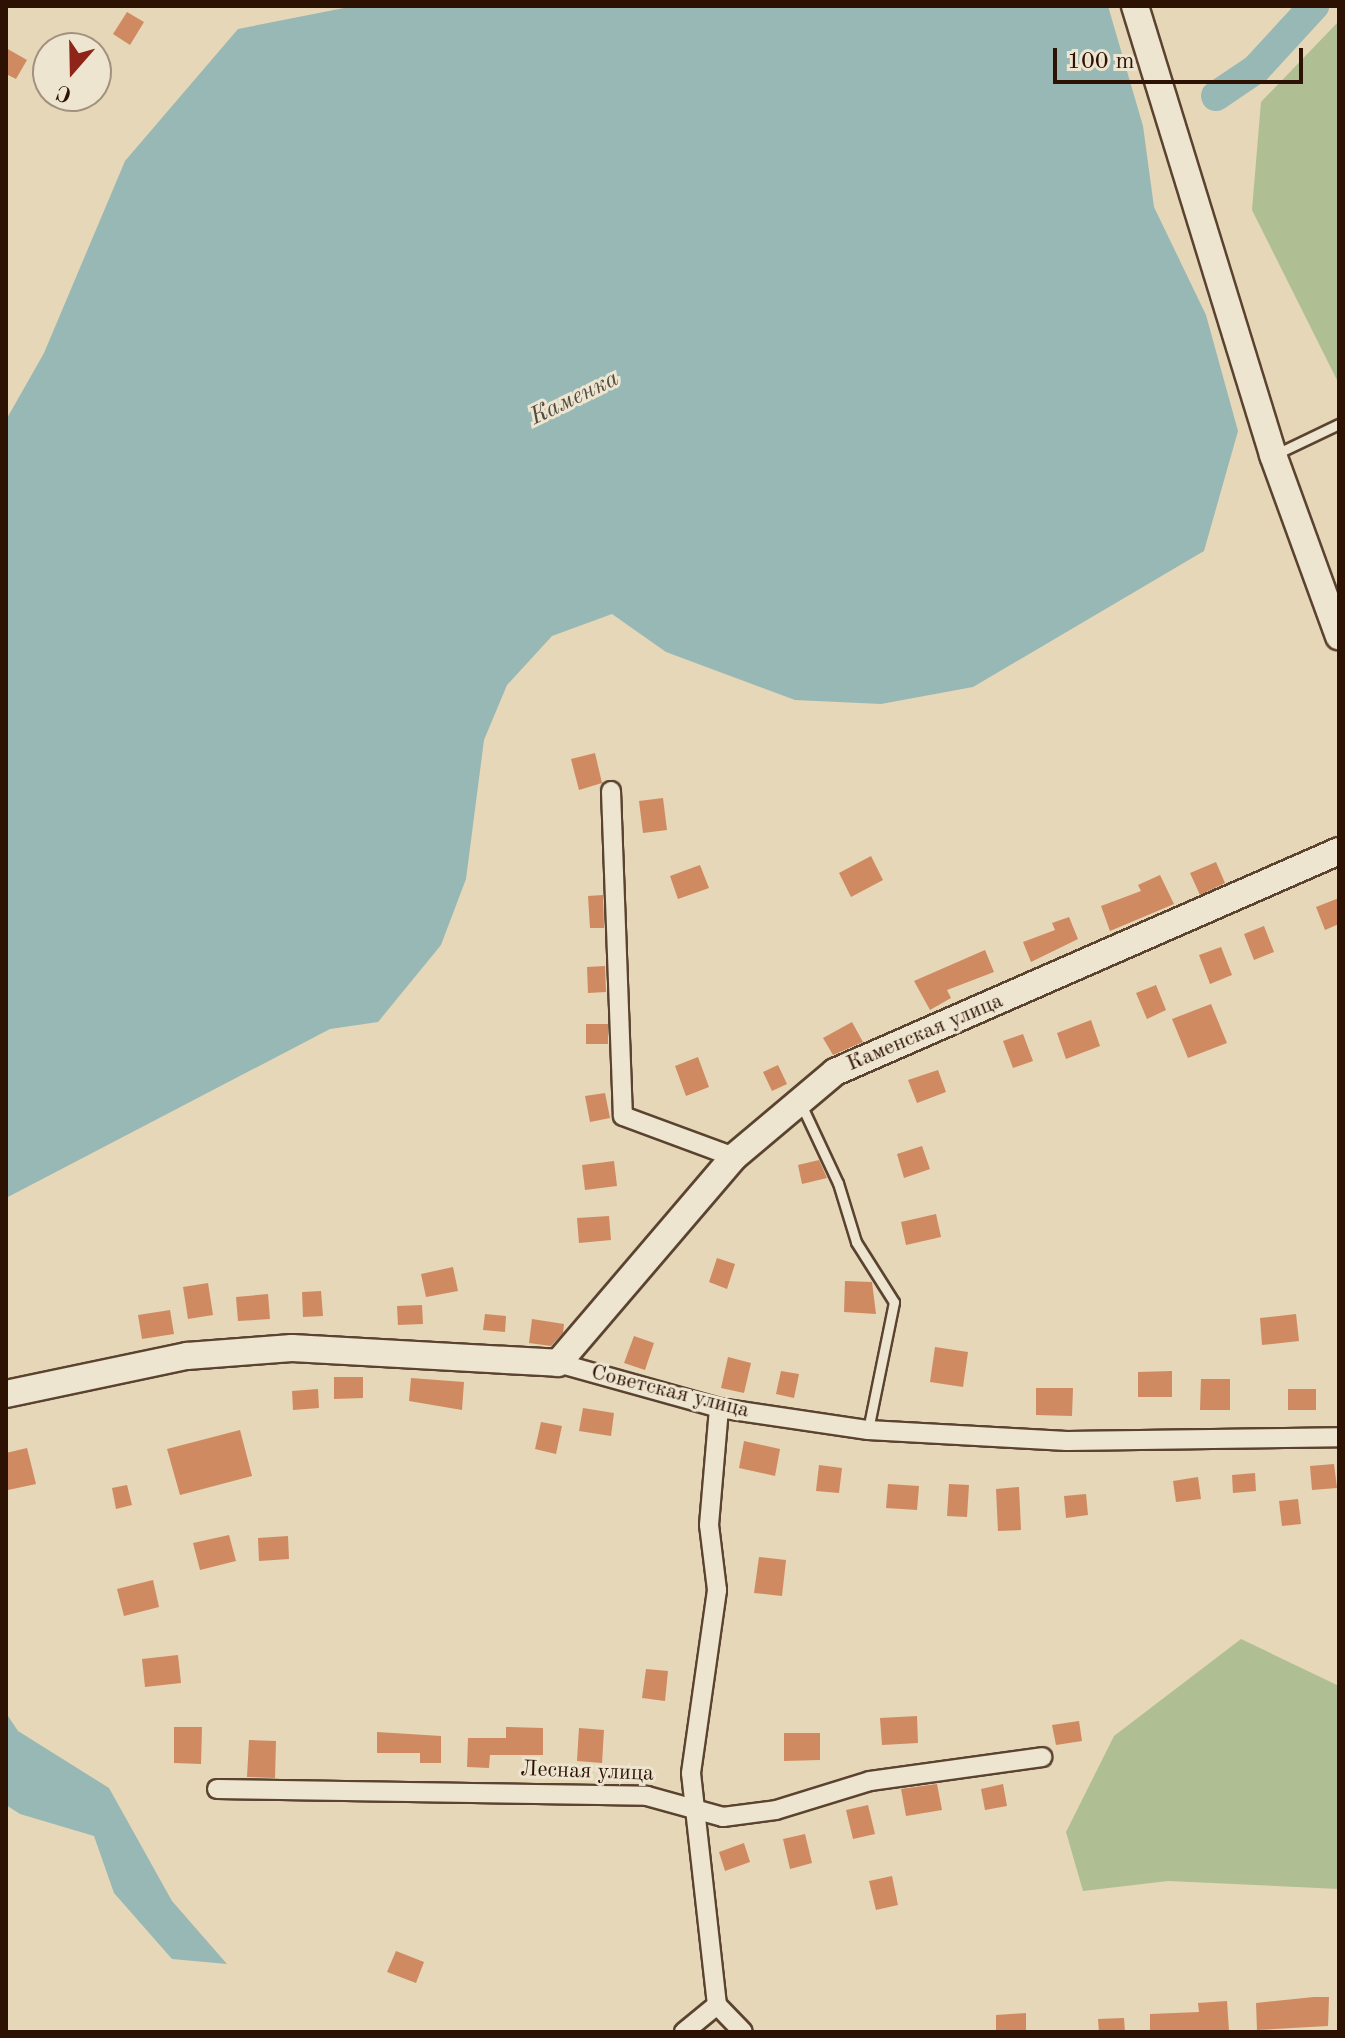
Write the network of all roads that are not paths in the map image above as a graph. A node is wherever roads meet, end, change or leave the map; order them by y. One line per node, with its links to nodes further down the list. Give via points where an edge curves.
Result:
1 (1135, 6): 3 (street)
2 (1339, 424): 3 (lane)
3 (1273, 455): 4 (street)
4 (1339, 636)
5 (611, 791): 8 (street, via 623,1116)
6 (1339, 851): 7 (street, Каменская улица, via 875,1051 835,1072)
7 (800, 1101): 8 (street, Каменская улица); 12 (lane, via 838,1183 856,1242 894,1302)
8 (734, 1157): 9 (street, Каменская улица)
9 (558, 1363): 10 (street, Советская улица, via 292,1348 187,1356); 11 (street, Советская улица)
10 (6, 1394)
11 (719, 1408): 12 (street, Советская улица); 16 (street, via 709,1525 717,1590 691,1773)
12 (868, 1430): 13 (street, Советская улица, via 1067,1441)
13 (1339, 1437)
14 (1042, 1757): 16 (street, Лесная улица, via 870,1781 723,1817)
15 (217, 1789): 16 (street, Лесная улица, via 647,1796)
16 (692, 1805): 17 (street)
17 (717, 2005): 18 (street); 19 (street)
18 (684, 2032)
19 (743, 2032)

